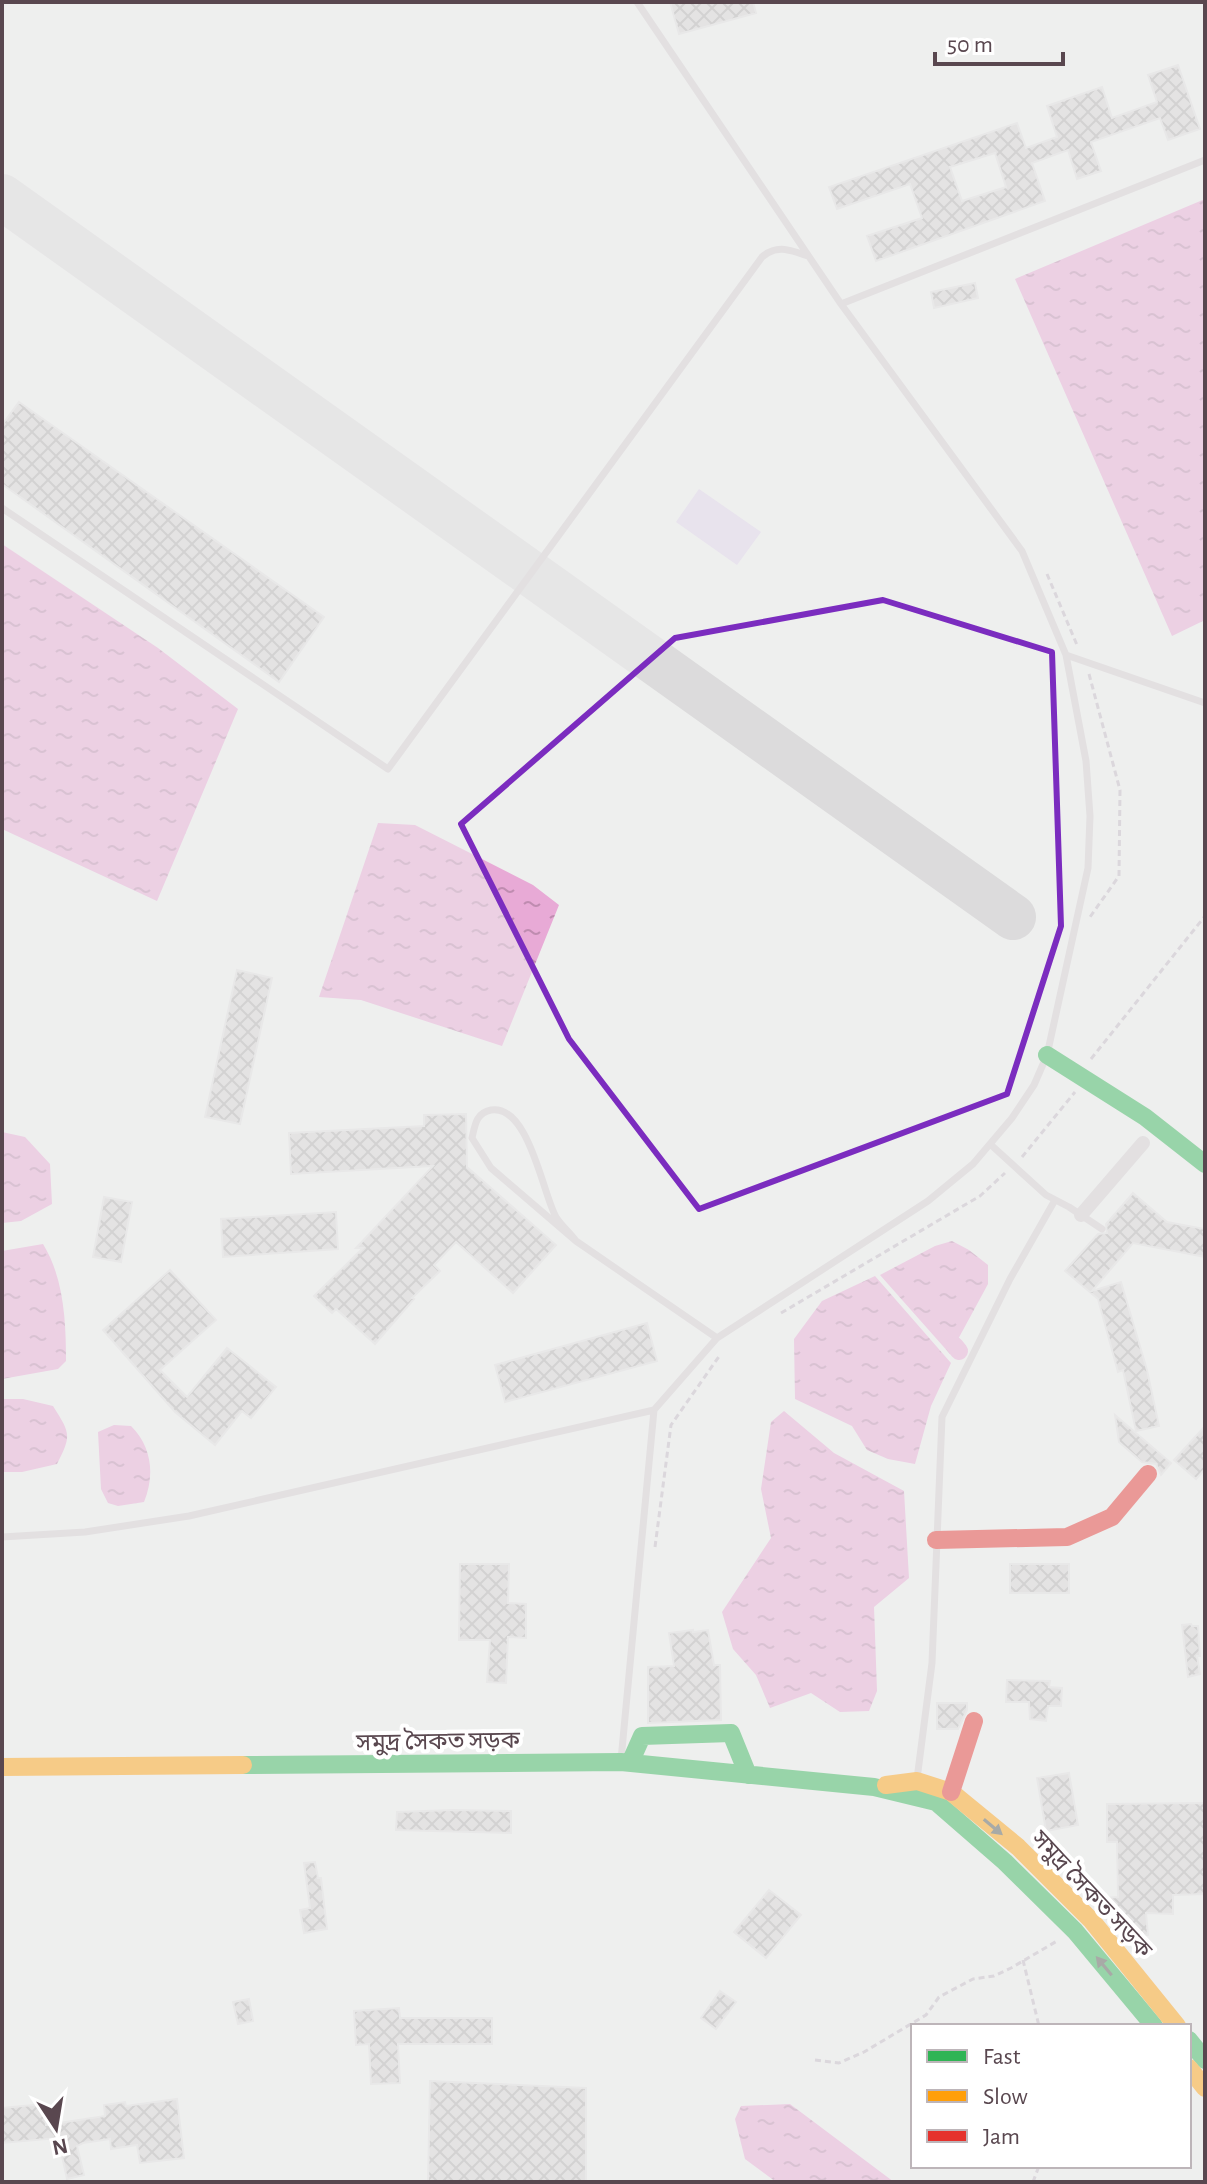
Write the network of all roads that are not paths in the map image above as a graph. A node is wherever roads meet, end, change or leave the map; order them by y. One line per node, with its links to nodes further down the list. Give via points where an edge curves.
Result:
1 (637, 2): 3 (lane)
2 (1205, 160): 4 (lane)
3 (808, 256): 4 (lane); 5 (lane, via 783,248 762,257 388,769)
4 (841, 304): 6 (lane, via 1022,551)
5 (2, 508)
6 (1066, 655): 7 (lane); 8 (lane, via 1086,761 1088,868)
7 (1205, 703)
8 (1047, 1055): 10 (lane, via 1034,1085); 11 (main road, via 1145,1117)
9 (1143, 1143): 13 (street)
10 (990, 1144): 12 (lane); 16 (lane, via 928,1201)
11 (1205, 1164)
12 (1055, 1200): 13 (lane); 20 (lane, via 942,1417)
13 (1081, 1215): 14 (lane)
14 (1102, 1229)
15 (576, 1241): 15 (lane, via 555,1215 521,1131 508,1114 487,1111 476,1120 472,1138 491,1168); 16 (lane)
16 (717, 1338): 17 (lane)
17 (654, 1410): 19 (lane, via 189,1516 85,1532); 22 (lane)
18 (1148, 1474): 20 (main road, via 1112,1517 1067,1537)
19 (2, 1537)
20 (936, 1540): 25 (lane, via 932,1663)
21 (974, 1721): 27 (main road)
22 (625, 1763): 23 (main road, সমুদ্র সৈকত সড়ক); 24 (main road, সমুদ্র সৈকত সড়ক); 24 (main road, via 642,1736 731,1733)
23 (2, 1767)
24 (748, 1775): 26 (main road, সমুদ্র সৈকত সড়ক)
25 (917, 1781): 26 (main road, সমুদ্র সৈকত সড়ক); 27 (main road, সমুদ্র সৈকত সড়ক)
26 (874, 1787): 28 (main road, সমুদ্র সৈকত সড়ক, one-way to 26, via 1075,1931 936,1802)
27 (951, 1792): 29 (main road, সমুদ্র সৈকত সড়ক, one-way to 29, via 1018,1847 1092,1921)
28 (1152, 2024)
29 (1175, 2024)
30 (1191, 2042): 31 (main road)
31 (1205, 2060)
32 (1191, 2070): 33 (main road)
33 (1205, 2088)

